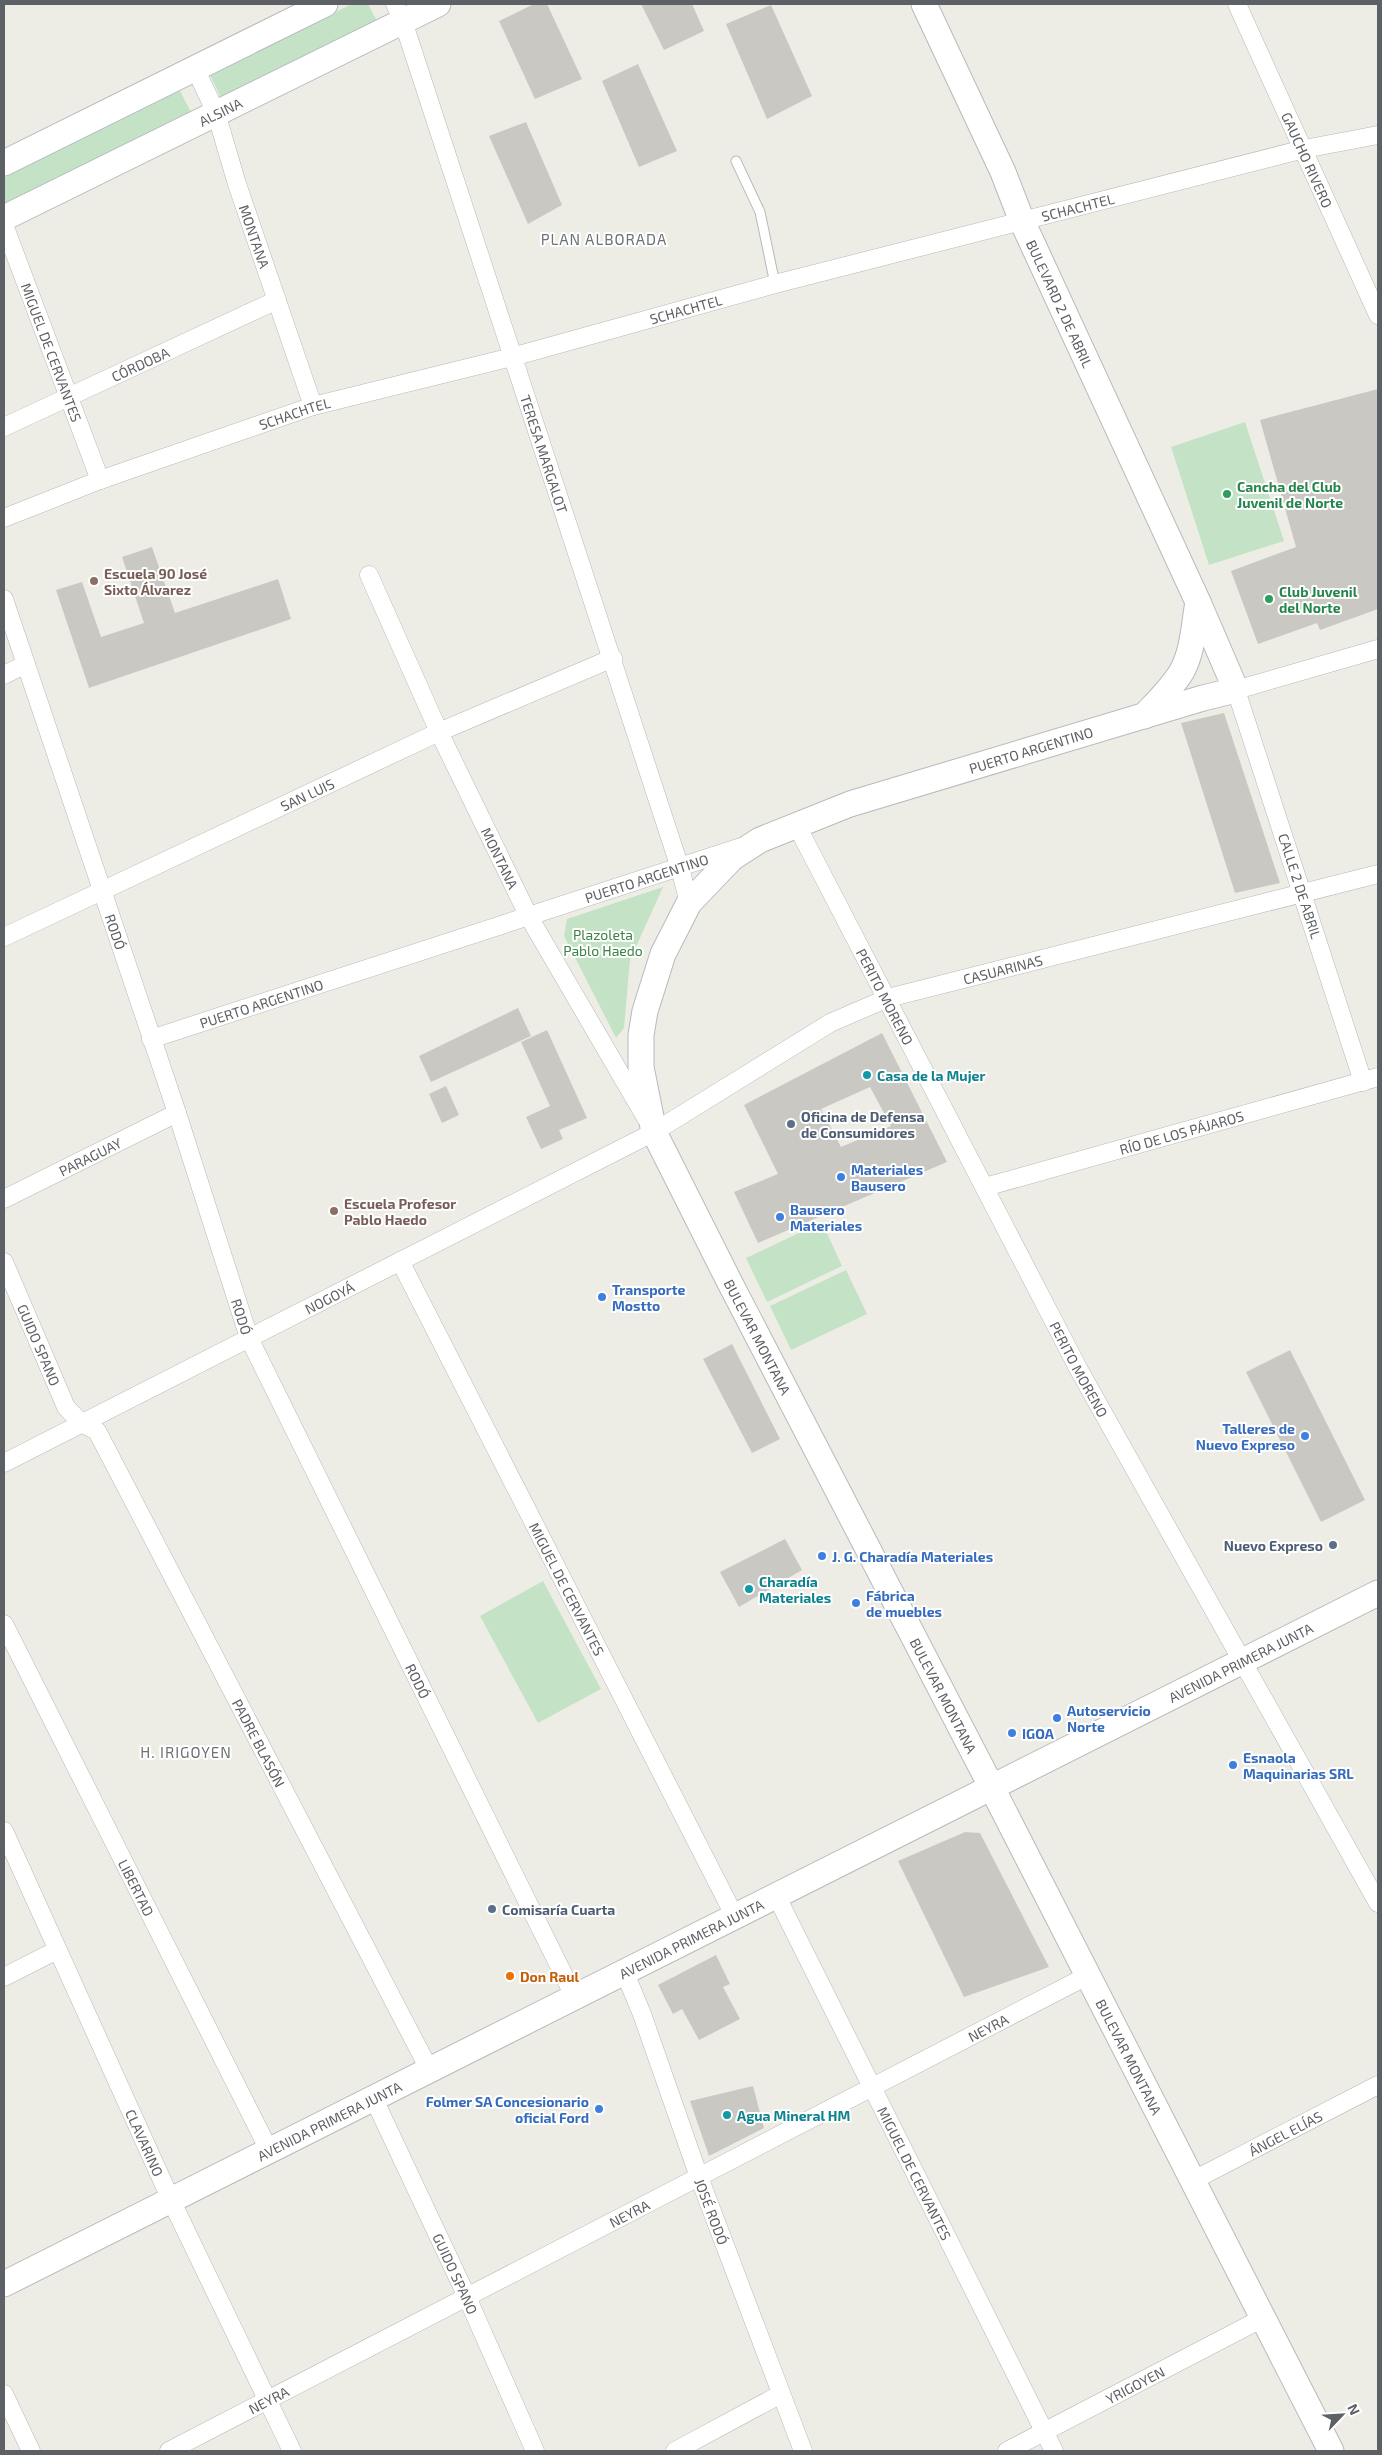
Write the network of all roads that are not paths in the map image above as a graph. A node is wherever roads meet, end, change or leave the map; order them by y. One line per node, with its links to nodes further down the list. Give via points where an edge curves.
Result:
1 (325, 4): 6 (main road)
2 (438, 4): 5 (main road, ALSINA)
3 (924, 4): 13 (main road, BULEVARD 2 DE ABRIL, via 1003,172)
4 (1238, 4): 9 (street, GAUCHO RIVERO)
5 (399, 12): 7 (main road, ALSINA); 18 (street, TERESA MARGALOT)
6 (195, 68): 7 (street, MONTANA); 11 (main road)
7 (216, 113): 12 (main road, ALSINA); 16 (street, MONTANA)
8 (1378, 135): 9 (street, SCHACHTEL)
9 (1304, 149): 13 (street, SCHACHTEL); 17 (street, GAUCHO RIVERO)
10 (736, 161): 15 (lane, via 760,212)
11 (4, 163)
12 (4, 218)
13 (1022, 220): 15 (street, SCHACHTEL); 26 (main road, BULEVARD 2 DE ABRIL)
14 (4, 224): 19 (street, MIGUEL DE CERVANTES)
15 (775, 284): 18 (street, SCHACHTEL)
16 (277, 300): 19 (street, CÓRDOBA); 20 (street, MONTANA)
17 (1378, 315)
18 (512, 357): 20 (street, SCHACHTEL); 29 (street, TERESA MARGALOT)
19 (68, 397): 21 (street, CÓRDOBA); 22 (street, MIGUEL DE CERVANTES)
20 (313, 406): 22 (street, SCHACHTEL)
21 (4, 427)
22 (100, 480): 23 (street, SCHACHTEL)
23 (4, 518)
24 (369, 575): 36 (street, MONTANA)
25 (4, 599): 31 (street, RODÓ)
26 (1198, 602): 27 (main road, BULEVARD 2 DE ABRIL); 30 (main road)
27 (1216, 645): 30 (main road, via 1197,646); 33 (main road, BULEVARD 2 DE ABRIL)
28 (1378, 649): 33 (street)
29 (613, 658): 36 (street, SAN LUIS); 39 (street, TERESA MARGALOT)
30 (1185, 660): 34 (main road, via 1187,684); 35 (main road, via 1166,693)
31 (26, 664): 32 (street); 41 (street, RODÓ)
32 (4, 675)
33 (1236, 690): 34 (main road, PUERTO ARGENTINO); 42 (street, CALLE 2 DE ABRIL)
34 (1203, 698): 35 (main road, PUERTO ARGENTINO)
35 (1144, 716): 37 (main road, PUERTO ARGENTINO, via 850,804)
36 (439, 732): 41 (street, SAN LUIS); 44 (street, MONTANA)
37 (797, 826): 38 (main road, PUERTO ARGENTINO); 46 (street, PERITO MORENO)
38 (760, 840): 39 (street, PUERTO ARGENTINO); 43 (main road, BULEVAR MONTANA, via 732,858)
39 (680, 868): 43 (street, TERESA MARGALOT); 44 (street, PUERTO ARGENTINO)
40 (1378, 874): 42 (street, CASUARINAS)
41 (102, 889): 45 (street, SAN LUIS); 47 (street, RODÓ)
42 (1302, 893): 46 (street, CASUARINAS); 48 (street, CALLE 2 DE ABRIL)
43 (689, 903): 50 (main road, BULEVAR MONTANA, via 663,954 641,1035 641,1067)
44 (530, 916): 47 (street, PUERTO ARGENTINO); 50 (street, MONTANA)
45 (4, 937)
46 (888, 998): 50 (street, CASUARINAS, via 830,1023); 51 (street, PERITO MORENO)
47 (151, 1039): 49 (street, RODÓ)
48 (1370, 1079): 51 (street, RÍO DE LOS PÁJAROS)
49 (177, 1113): 52 (street, PARAGUAY); 55 (street, RODÓ)
50 (654, 1132): 53 (street, NOGOYÁ); 61 (main road, BULEVAR MONTANA)
51 (985, 1187): 60 (street, PERITO MORENO, via 1079,1370)
52 (4, 1199)
53 (400, 1261): 55 (street, NOGOYÁ); 65 (street, MIGUEL DE CERVANTES)
54 (4, 1262): 56 (street, GUIDO SPANO, via 66,1407)
55 (249, 1338): 56 (street, NOGOYÁ); 70 (street, RODÓ)
56 (81, 1423): 57 (street, NOGOYÁ); 71 (street, PADRE BLASÓN, via 97,1431)
57 (4, 1462)
58 (1378, 1593): 60 (main road, AVENIDA PRIMERA JUNTA)
59 (4, 1624): 75 (street, LIBERTAD)
60 (1241, 1660): 61 (main road, AVENIDA PRIMERA JUNTA); 64 (street, PERITO MORENO)
61 (991, 1786): 63 (main road, AVENIDA PRIMERA JUNTA); 68 (main road, BULEVAR MONTANA)
62 (4, 1831): 66 (street, CLAVARINO)
63 (776, 1895): 65 (main road, AVENIDA PRIMERA JUNTA); 73 (street, MIGUEL DE CERVANTES)
64 (1377, 1898)
65 (734, 1916): 67 (main road, AVENIDA PRIMERA JUNTA)
66 (57, 1950): 69 (street); 78 (street, CLAVARINO)
67 (624, 1971): 70 (main road, AVENIDA PRIMERA JUNTA); 76 (street, JOSÉ RODÓ)
68 (1087, 1976): 73 (street, NEYRA); 77 (main road, BULEVAR MONTANA)
69 (4, 1977)
70 (574, 1996): 71 (main road, AVENIDA PRIMERA JUNTA)
71 (429, 2069): 74 (main road, AVENIDA PRIMERA JUNTA)
72 (1378, 2085): 77 (street, ÁNGEL ELÍAS)
73 (873, 2087): 76 (street, NEYRA); 85 (street, MIGUEL DE CERVANTES)
74 (374, 2097): 75 (main road, AVENIDA PRIMERA JUNTA); 80 (street, GUIDO SPANO)
75 (269, 2150): 78 (main road, AVENIDA PRIMERA JUNTA)
76 (699, 2177): 80 (street, NEYRA); 83 (street, JOSÉ RODÓ)
77 (1192, 2180): 81 (main road, BULEVAR MONTANA)
78 (170, 2200): 79 (main road, AVENIDA PRIMERA JUNTA); 84 (street, CLAVARINO)
79 (4, 2284)
80 (467, 2297): 84 (street, NEYRA); 89 (street, GUIDO SPANO)
81 (1263, 2318): 85 (street, YRIGOYEN); 94 (main road, BULEVAR MONTANA)
82 (4, 2394): 86 (street)
83 (781, 2394): 90 (street); 91 (street, JOSÉ RODÓ)
84 (267, 2400): 87 (street, NEYRA); 88 (street, CLAVARINO)
85 (1045, 2431): 92 (street, YRIGOYEN); 93 (street, MIGUEL DE CERVANTES)
86 (31, 2451)
87 (169, 2451)
88 (292, 2451)
89 (534, 2451)
90 (675, 2451)
91 (803, 2451)
92 (1007, 2451)
93 (1054, 2451)
94 (1330, 2451)

